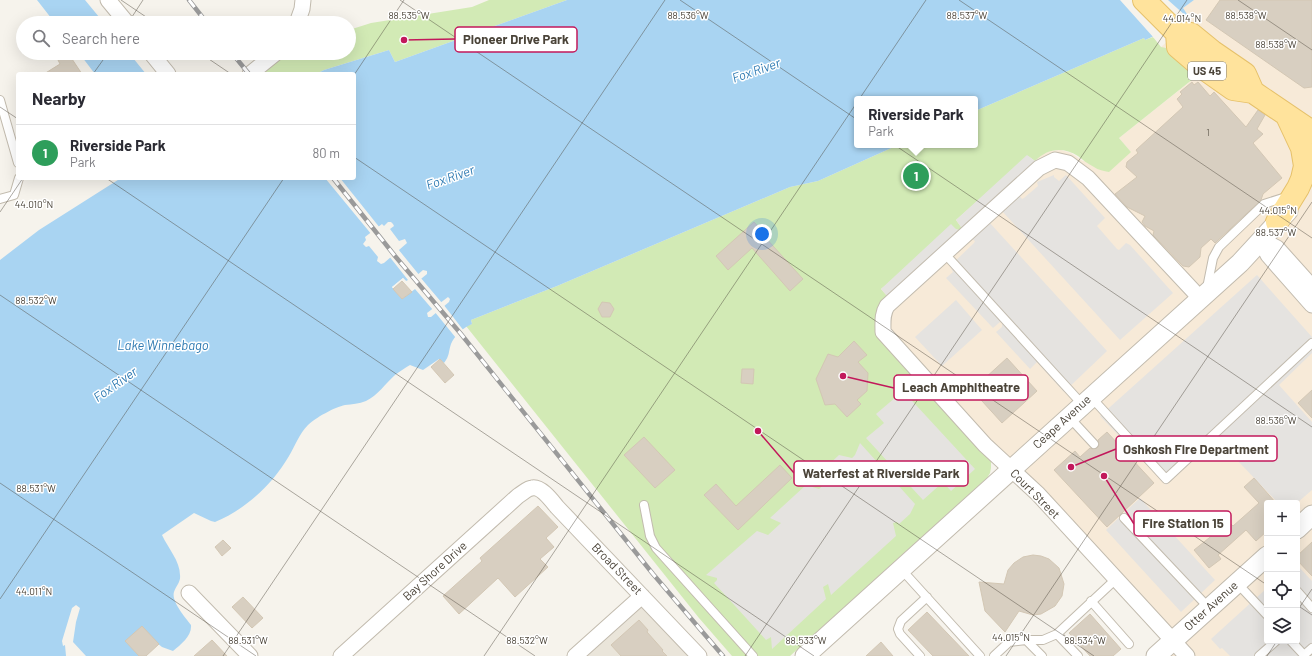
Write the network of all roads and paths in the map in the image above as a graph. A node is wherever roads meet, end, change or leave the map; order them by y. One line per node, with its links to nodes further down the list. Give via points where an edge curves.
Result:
1 (108, 0): 4 (street)
2 (303, 0): 5 (street)
3 (1144, 0): 11 (main road, US 45, via 1176,33 1191,34 1245,74 1253,92)
4 (121, 16)
5 (300, 16)
6 (157, 60): 8 (street)
7 (267, 60): 9 (street)
8 (166, 72)
9 (252, 72)
10 (0, 100): 13 (lane)
11 (1286, 116): 12 (main road, US 45); 15 (main road, via 1302,148 1305,166 1302,179)
12 (1312, 132)
13 (16, 156)
14 (18, 180): 16 (lane, via 14,195)
15 (1304, 189): 17 (main road); 21 (lane, via 1264,204 1220,247 1213,258)
16 (0, 199)
17 (1277, 222): 18 (street, Ceape Avenue)
18 (1260, 239): 20 (street, via 1277,248); 21 (street, Ceape Avenue, via 1240,263); 22 (street, via 1268,256)
19 (944, 254): 21 (street, via 1039,168 1060,160 1088,178); 24 (lane); 26 (street, Court Street, via 887,306 882,321 883,332 985,445)
20 (1312, 287)
21 (1203, 295): 24 (street, Ceape Avenue)
22 (1312, 305)
23 (1312, 343): 24 (lane, via 1166,479)
24 (1080, 406): 25 (lane); 26 (street, Ceape Avenue)
25 (1094, 444)
26 (1011, 469): 33 (street, Ceape Avenue); 34 (street, Court Street, via 1038,494)
27 (531, 488): 38 (street, Broad Street, via 536,488 546,496); 52 (street, Bay Shore Drive, via 518,496)
28 (644, 505): 55 (lane, via 650,536 656,548)
29 (1312, 515): 31 (street)
30 (1124, 518): 41 (lane)
31 (1300, 526)
32 (1264, 559): 35 (street, Otter Avenue)
33 (901, 568): 39 (lane); 56 (street, Ceape Avenue)
34 (1116, 579): 40 (lane); 46 (street, Court Street)
35 (1237, 583): 41 (street, Otter Avenue); 43 (lane)
36 (190, 593): 51 (street)
37 (1300, 594): 42 (lane)
38 (642, 596): 53 (street); 54 (street, Broad Street)
39 (927, 597): 57 (lane, via 901,621 898,629); 58 (lane)
40 (1091, 601): 44 (lane); 47 (lane)
41 (1209, 608): 46 (street, Otter Avenue)
42 (1312, 608)
43 (1264, 612)
44 (1057, 634): 45 (lane, via 1043,640); 61 (lane)
45 (1026, 640): 59 (lane, via 1009,642); 60 (lane)
46 (1173, 641): 62 (street, Otter Avenue); 63 (street, Court Street)
47 (1129, 644)
48 (1273, 644): 64 (lane)
49 (1294, 644): 65 (lane)
50 (1312, 648): 65 (lane)
51 (250, 656)
52 (340, 656)
53 (575, 656)
54 (699, 656)
55 (753, 656)
56 (806, 656)
57 (920, 656)
58 (980, 656)
59 (994, 656)
60 (1042, 656)
61 (1078, 656)
62 (1156, 656)
63 (1188, 656)
64 (1259, 656)
65 (1304, 656)

